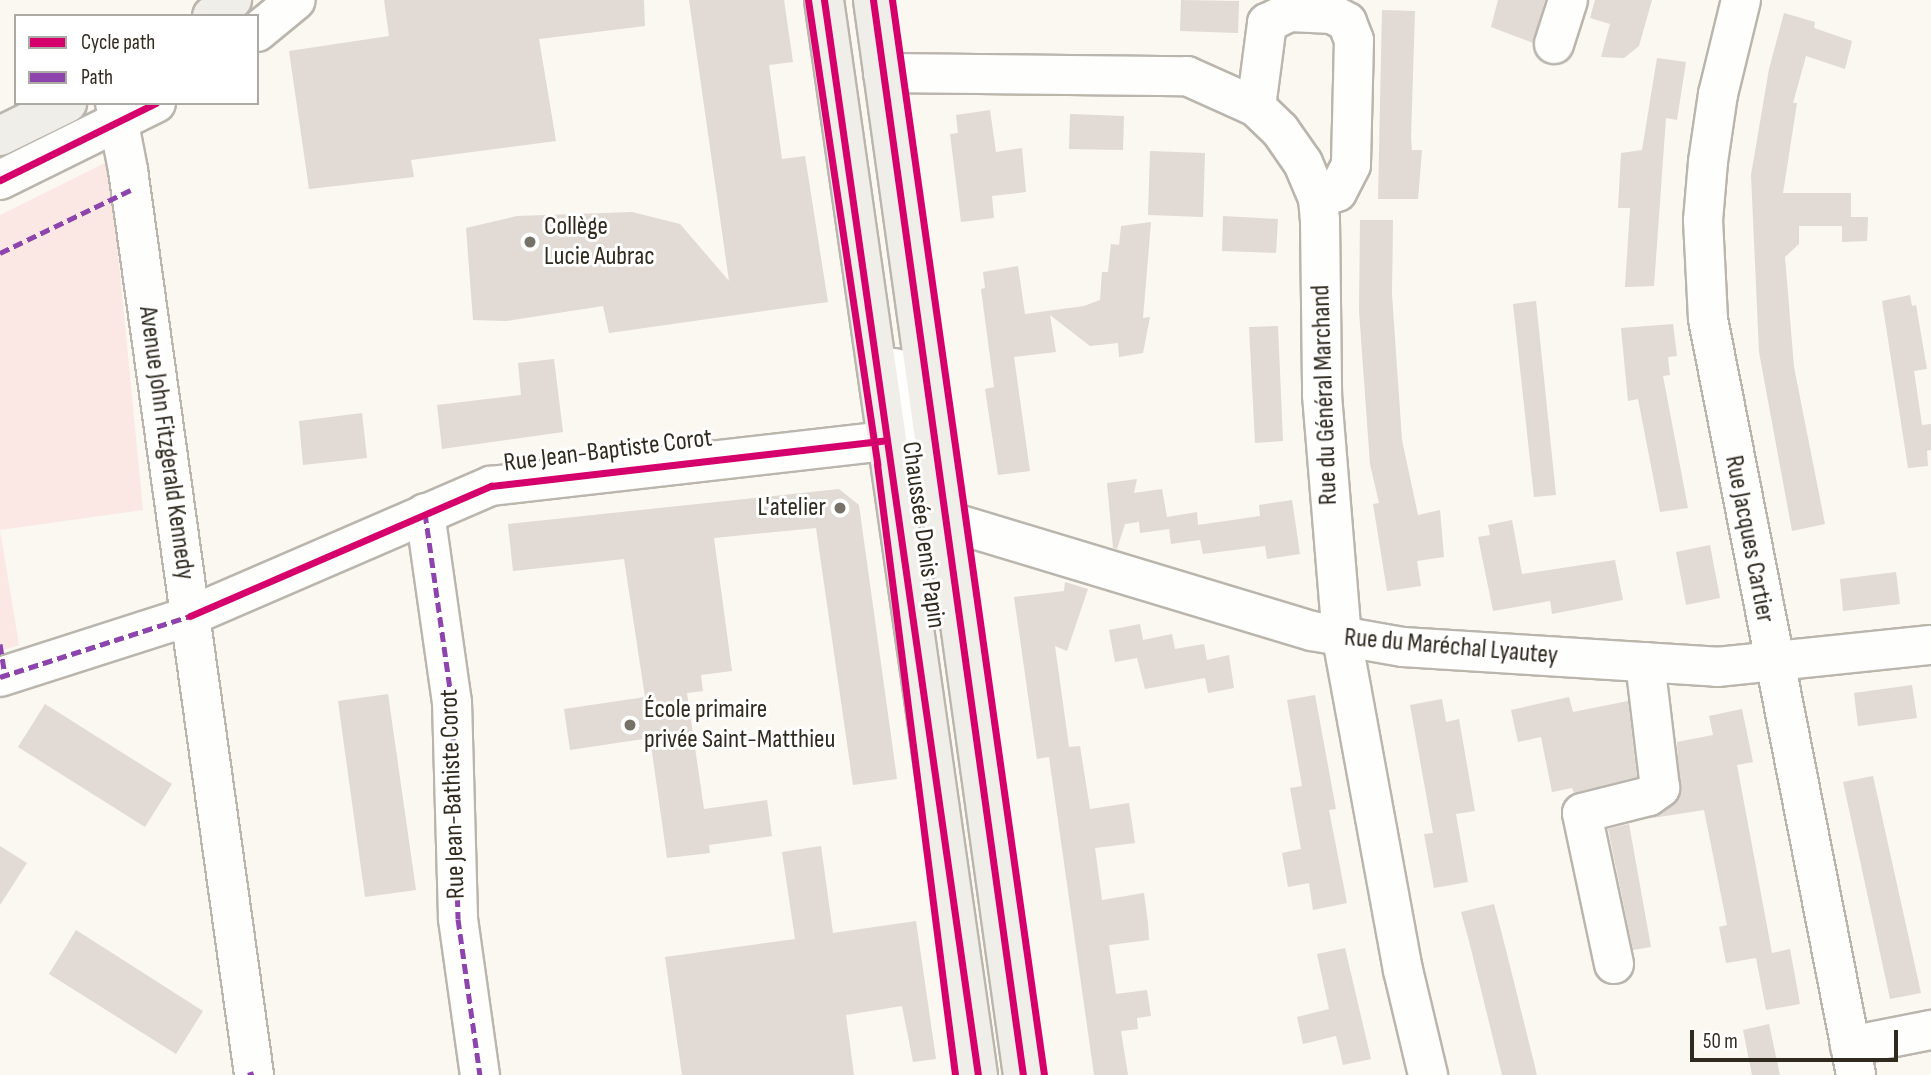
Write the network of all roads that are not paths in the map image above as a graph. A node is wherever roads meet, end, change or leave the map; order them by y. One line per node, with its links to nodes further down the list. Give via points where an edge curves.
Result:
1 (232, 0): 7 (main road)
2 (296, 0): 8 (street)
3 (824, 0): 18 (main road, Chaussée Denis Papin)
4 (873, 0): 10 (main road, Chaussée Denis Papin)
5 (1568, 0): 9 (street)
6 (1741, 0): 28 (street, Rue Jacques Cartier, via 1711,139 1704,257 1717,378)
7 (214, 14)
8 (259, 30)
9 (1554, 44)
10 (883, 73): 13 (street, Rue du Général Marchand, via 1168,74 1205,81); 23 (main road, Chaussée Denis Papin)
11 (63, 105): 15 (main road)
12 (147, 105): 14 (street)
13 (1256, 107): 17 (street, Rue du Général Marchand, via 1294,147); 17 (street, via 1268,23 1290,12 1332,14 1347,22 1354,40 1351,165 1337,192)
14 (117, 112): 16 (street); 24 (street, Avenue John Fitzgerald Kennedy)
15 (0, 136)
16 (0, 180)
17 (1318, 198): 25 (street, Rue du Général Marchand, via 1325,451)
18 (859, 233): 19 (main road, Chaussée Denis Papin); 23 (street, Chaussée Denis Papin, via 886,312 912,470 926,500)
19 (889, 441): 20 (street, Rue Jean-Baptiste Corot); 21 (main road, Chaussée Denis Papin)
20 (836, 446): 21 (street, Chaussée Denis Papin, via 877,464); 22 (street, Rue Jean-Baptiste Corot, via 509,483)
21 (894, 478): 30 (street, Chaussée Denis Papin, via 929,531 951,676); 36 (main road, Chaussée Denis Papin)
22 (425, 513): 24 (street, Rue Jean-Baptiste Corot); 35 (street, Rue Jean-Bathiste Corot, via 452,702 458,919)
23 (944, 520): 25 (street, Rue du Maréchal Lyautey); 30 (main road, Chaussée Denis Papin)
24 (190, 616): 29 (street, Rue Jean-Baptiste Corot); 34 (street, Avenue John Fitzgerald Kennedy)
25 (1342, 638): 27 (street, Rue du Maréchal Lyautey, via 1403,647); 38 (street, Rue du Général Marchand)
26 (1931, 645): 28 (street, Rue du Maréchal Lyautey)
27 (1646, 663): 28 (street, Rue du Maréchal Lyautey); 31 (street, via 1660,788 1649,796 1583,813)
28 (1773, 664): 33 (street, Rue Jacques Cartier)
29 (0, 677)
30 (977, 752): 37 (main road, Chaussée Denis Papin)
31 (1614, 964)
32 (1931, 1030): 33 (street)
33 (1853, 1061)
34 (252, 1074)
35 (480, 1075)
36 (978, 1075)
37 (1023, 1075)
38 (1428, 1075)

